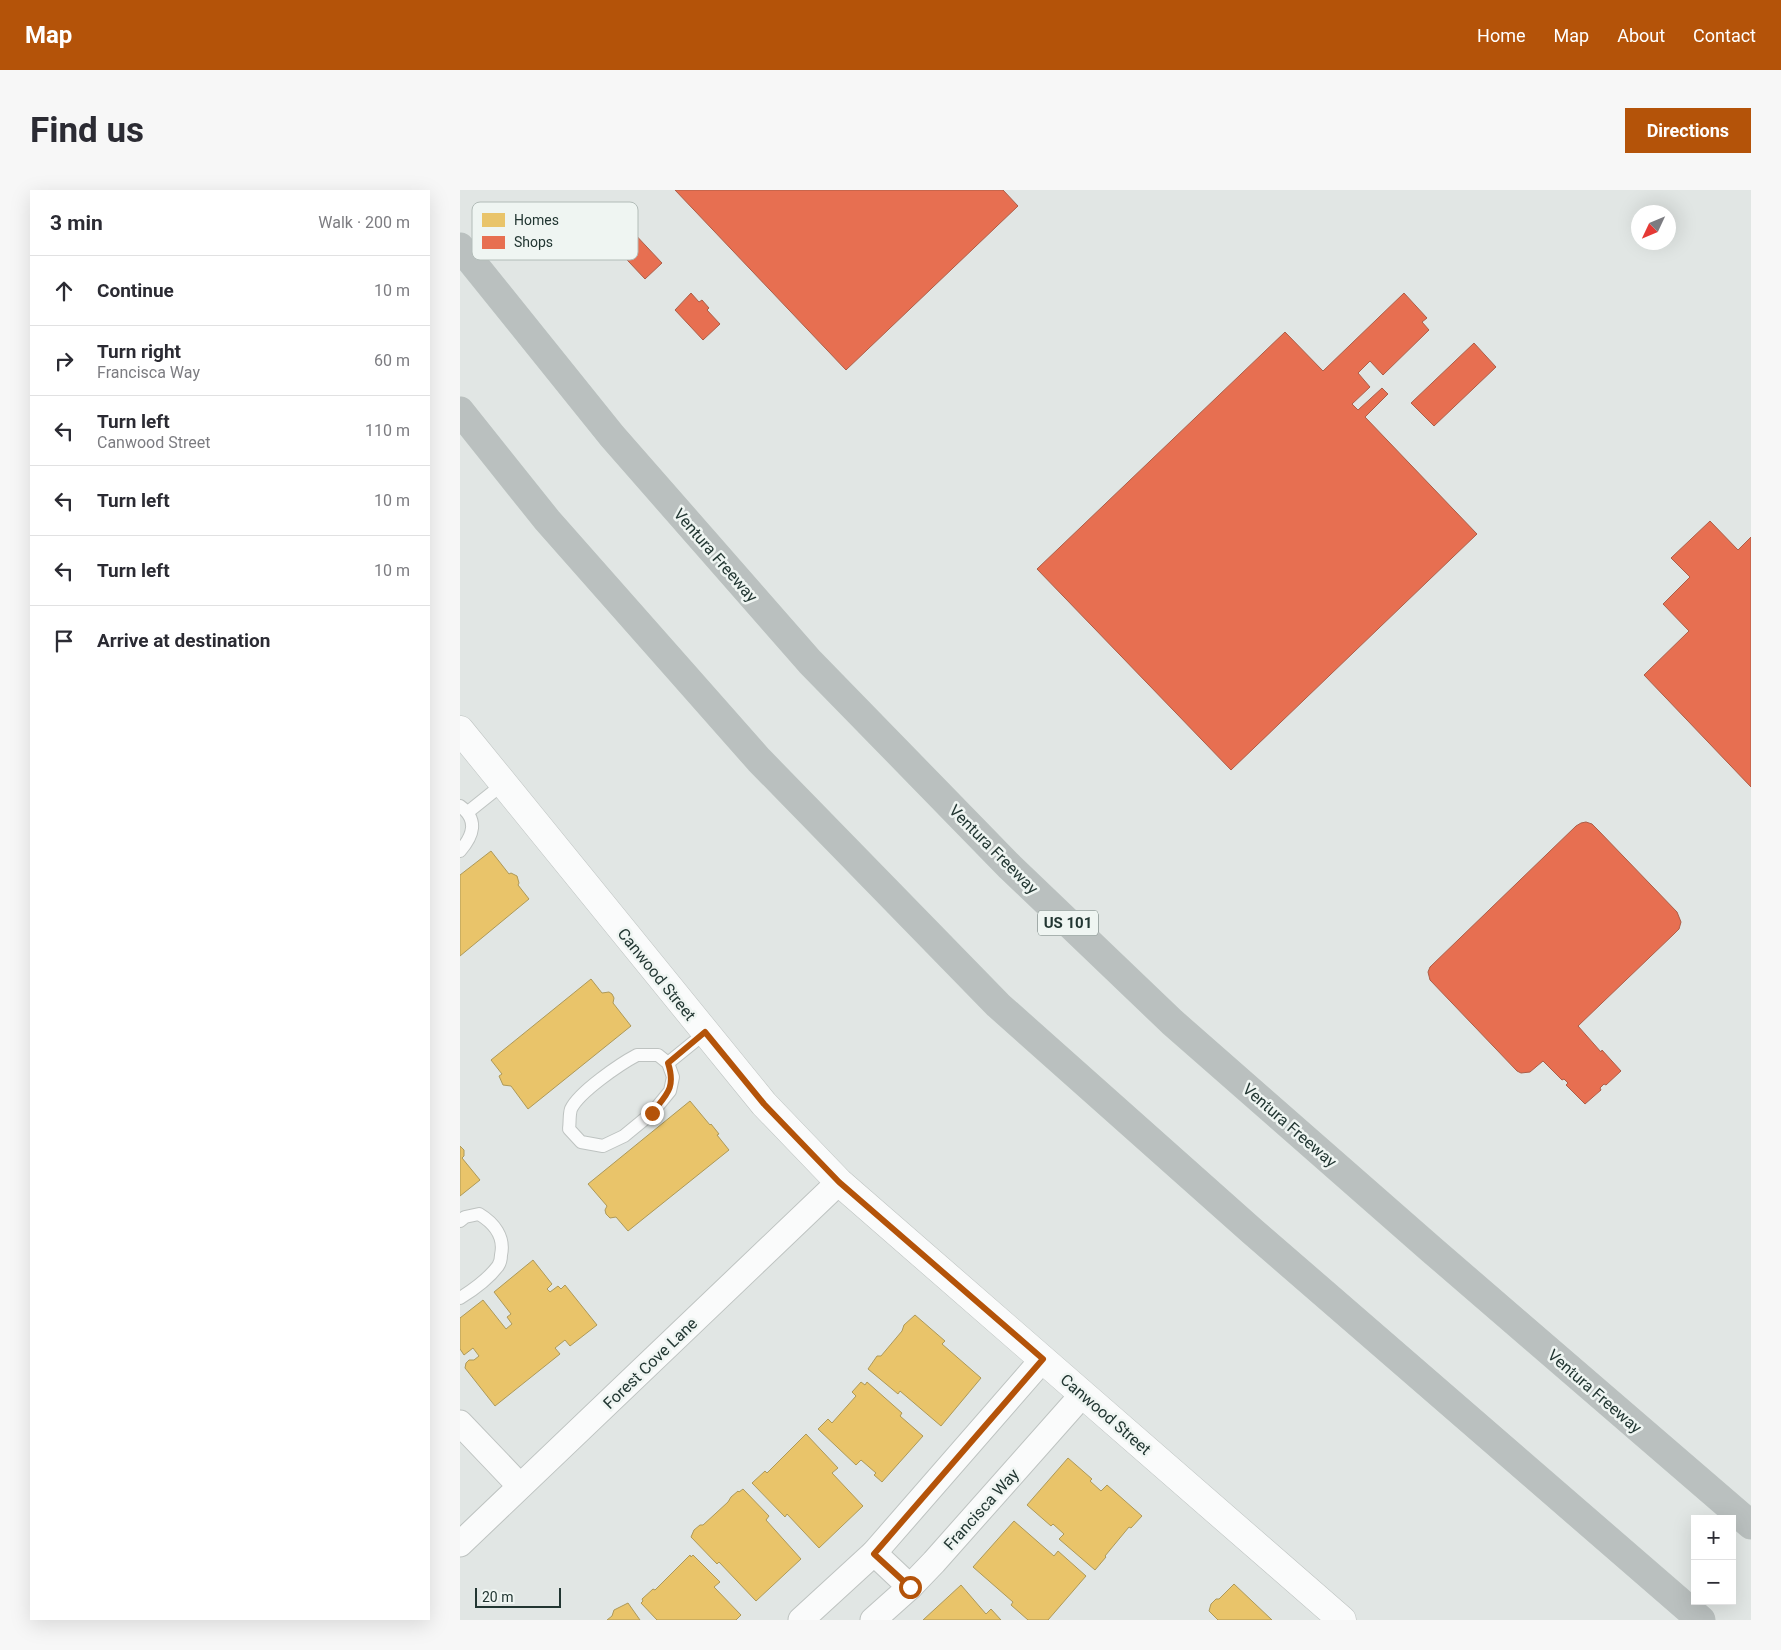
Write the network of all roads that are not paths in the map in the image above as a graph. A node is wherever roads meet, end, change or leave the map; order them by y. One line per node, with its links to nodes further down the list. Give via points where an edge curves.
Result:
1 (460, 246): 16 (highway, Ventura Freeway / US 101, via 612,436 810,662 1010,868 1172,1022)
2 (460, 411): 23 (highway, via 547,520 759,760 998,1005 1252,1231)
3 (460, 730): 4 (street, Canwood Street)
4 (503, 784): 5 (lane); 7 (street, Canwood Street)
5 (464, 809): 6 (lane, via 472,826 469,840)
6 (460, 851)
7 (705, 1032): 8 (lane); 9 (street, Canwood Street, via 764,1104)
8 (668, 1063): 8 (lane, via 658,1055 637,1054 618,1065 571,1109 569,1129 581,1142 604,1146 624,1136 652,1113 670,1091 673,1076)
9 (839, 1182): 12 (street, Canwood Street); 15 (street, Forest Cove Lane)
10 (460, 1221): 11 (lane, via 479,1214 488,1219 498,1231 503,1248 499,1264)
11 (460, 1298)
12 (1043, 1359): 13 (street, Canwood Street); 18 (street)
13 (1083, 1394): 19 (street, Francisca Way); 22 (street, Canwood Street)
14 (460, 1423): 15 (street)
15 (520, 1486): 17 (street, Forest Cove Lane)
16 (1751, 1525)
17 (460, 1544)
18 (874, 1554): 19 (street); 20 (street)
19 (910, 1587): 21 (street, Francisca Way)
20 (801, 1620)
21 (873, 1620)
22 (1342, 1620)
23 (1701, 1620)

